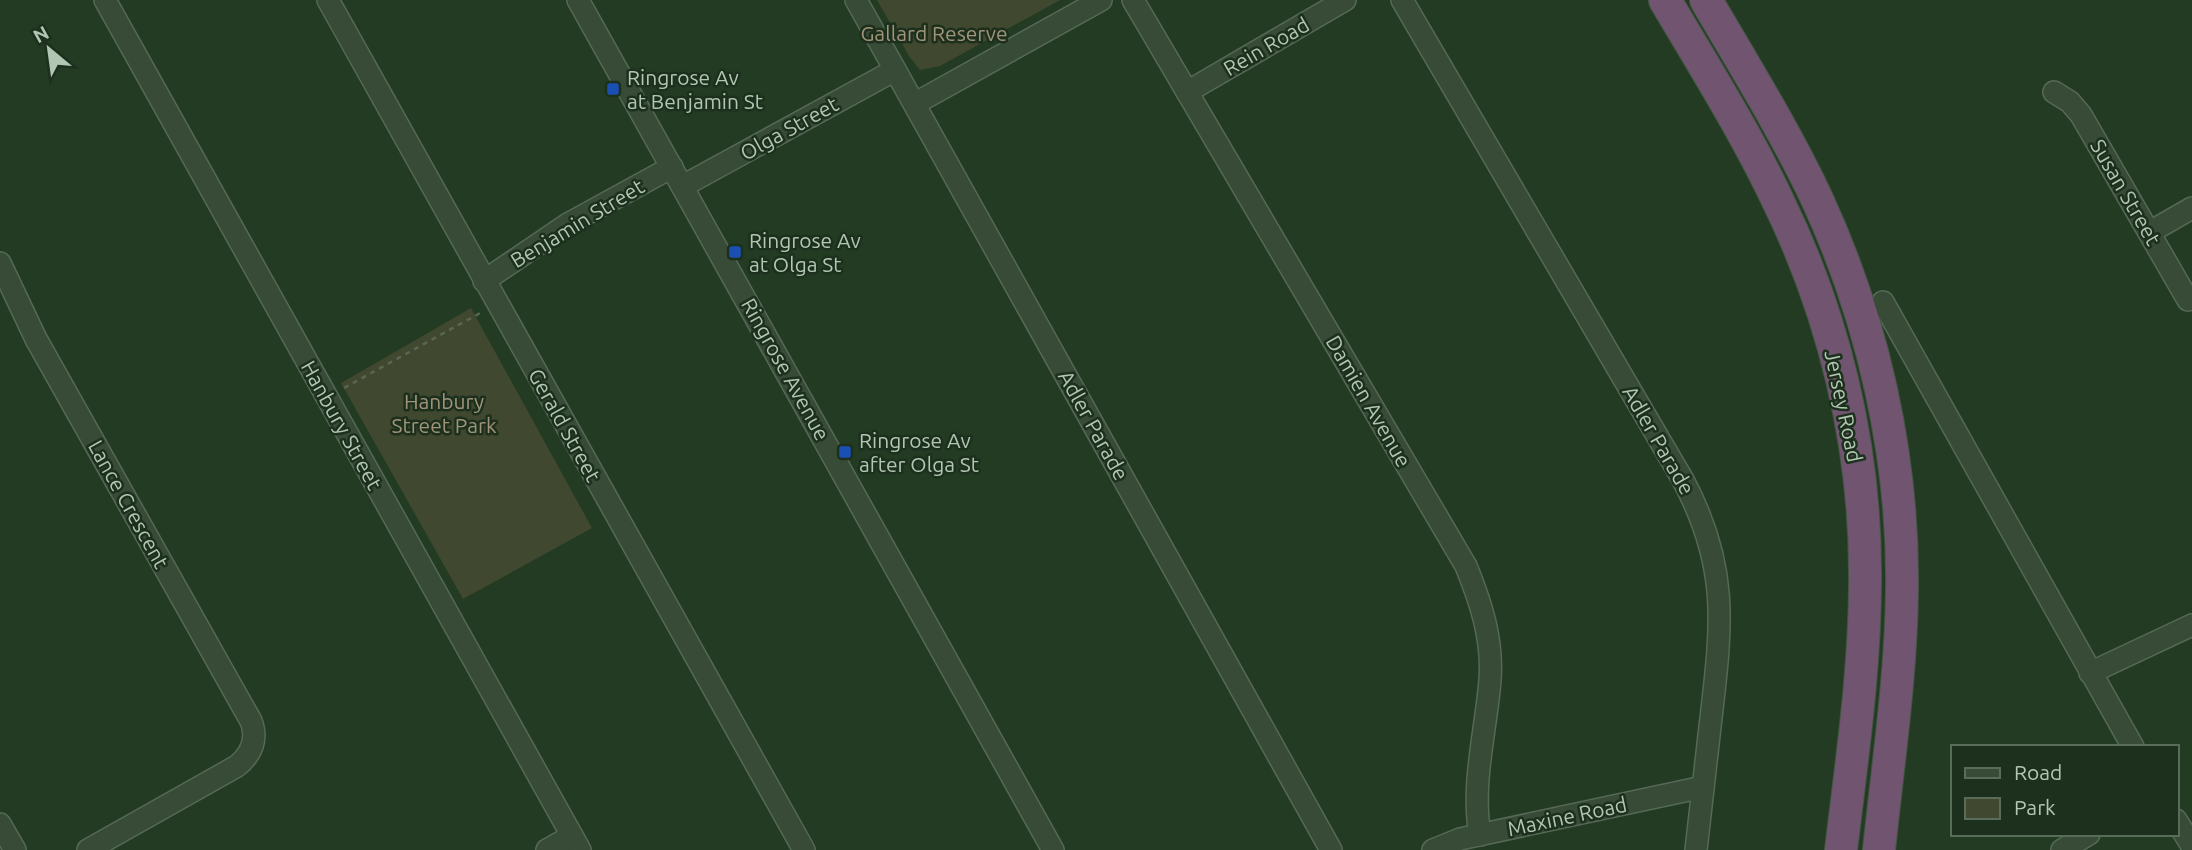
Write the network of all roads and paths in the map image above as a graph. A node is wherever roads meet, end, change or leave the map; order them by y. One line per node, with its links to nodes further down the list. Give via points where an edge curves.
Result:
1 (105, 0): 24 (street, Hanbury Street)
2 (328, 0): 20 (street, Gerald Street)
3 (578, 0): 15 (street, Ringrose Avenue)
4 (856, 0): 11 (street, Adler Parade)
5 (1101, 0): 14 (street)
6 (1133, 0): 12 (street, Damien Avenue)
7 (1345, 0): 12 (street, Rein Road)
8 (1402, 0): 28 (street, Adler Parade, via 1698,511 1717,575 1721,620)
9 (1665, 0): 43 (highway, Jersey Road, via 1781,205 1818,300 1844,392 1860,486 1865,579 1861,671)
10 (1706, 0): 44 (highway, Jersey Road, via 1827,222 1872,353 1885,415 1898,497 1902,590)
11 (895, 70): 14 (street, Adler Parade); 16 (street, Olga Street)
12 (1187, 92): 31 (street, Damien Avenue, via 1466,566 1476,591 1485,618 1490,665 1476,807)
13 (2054, 92): 18 (street, Susan Street, via 2081,115)
14 (916, 103): 40 (street, Adler Parade)
15 (672, 167): 16 (street, Ringrose Avenue); 20 (street, Benjamin Street, via 568,224)
16 (683, 186): 39 (street, Ringrose Avenue)
17 (2192, 208): 18 (street)
18 (2150, 232): 21 (street, Susan Street)
19 (0, 263): 36 (street, Lance Crescent, via 36,339 251,721 261,747 237,766)
20 (484, 281): 23 (street, Gerald Street)
21 (2188, 300)
22 (1883, 302): 26 (street)
23 (497, 303): 24 (path); 38 (street, Gerald Street)
24 (326, 398): 33 (street, Hanbury Street)
25 (2192, 625): 26 (street)
26 (2090, 673): 27 (street)
27 (2132, 745)
28 (1703, 787): 31 (street, Maxine Road); 42 (street, Adler Parade)
29 (2178, 823): 34 (street)
30 (0, 824): 35 (street)
31 (1480, 835): 41 (street, Maxine Road)
32 (2086, 836): 45 (street)
33 (576, 843): 37 (street)
34 (2192, 846)
35 (15, 850)
36 (88, 850)
37 (547, 850)
38 (804, 850)
39 (1053, 850)
40 (1331, 850)
41 (1433, 850)
42 (1696, 850)
43 (1841, 850)
44 (1879, 850)
45 (2062, 850)

